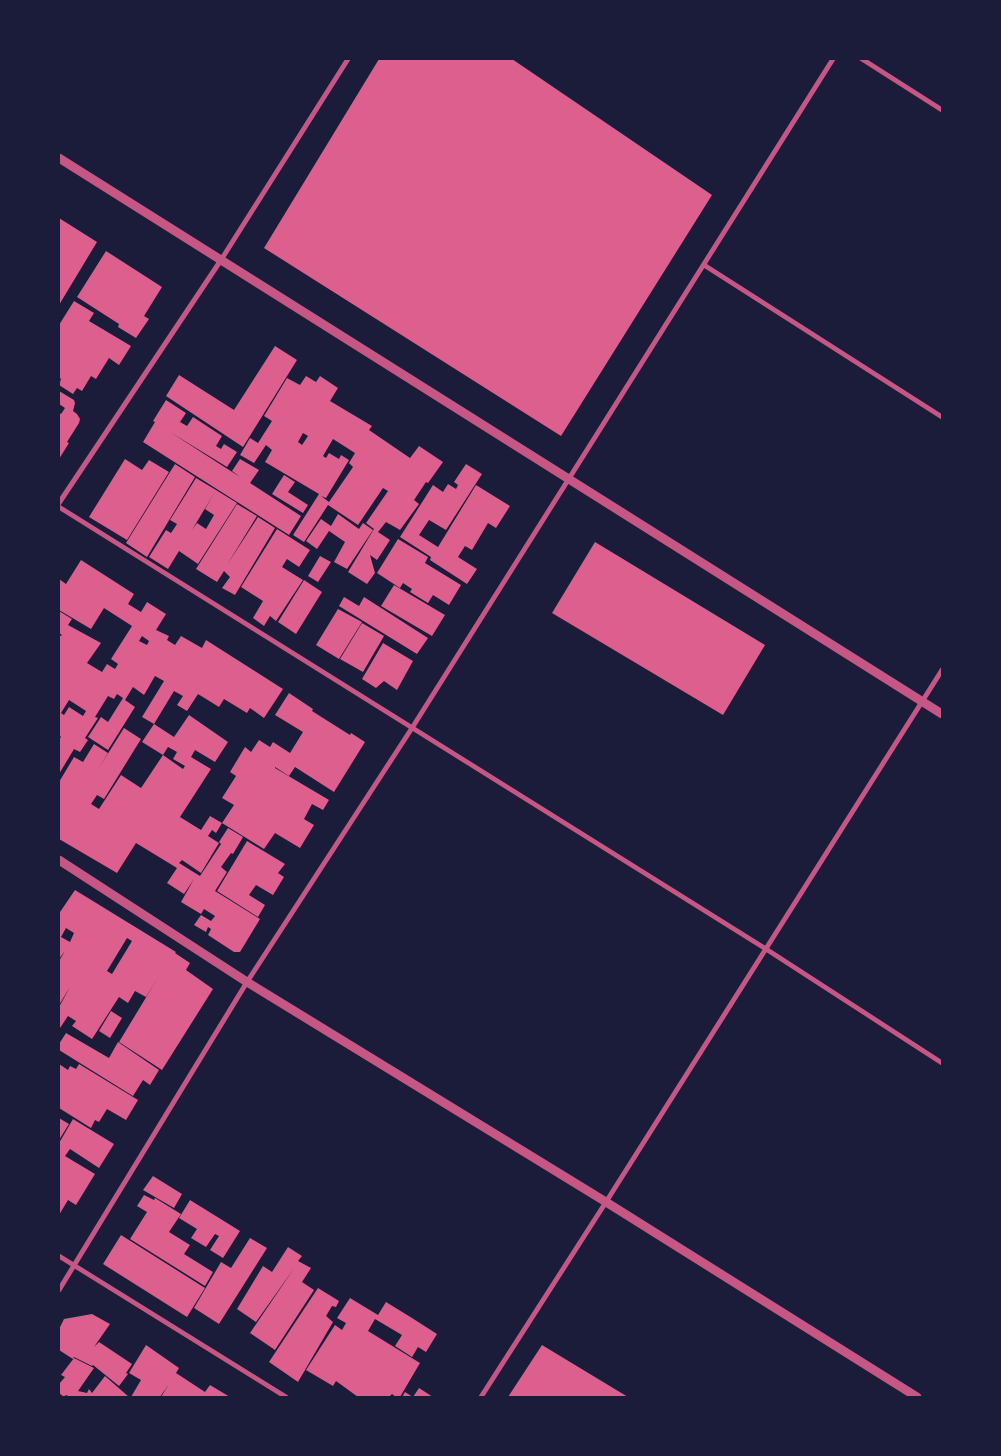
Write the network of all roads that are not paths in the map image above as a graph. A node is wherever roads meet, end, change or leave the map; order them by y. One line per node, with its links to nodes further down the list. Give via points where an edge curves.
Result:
1 (348, 59): 6 (street)
2 (833, 59): 7 (street)
3 (862, 59): 4 (street)
4 (942, 110)
5 (59, 158): 6 (street)
6 (221, 260): 9 (street); 10 (street)
7 (704, 265): 8 (street); 9 (street)
8 (942, 417)
9 (569, 479): 12 (street); 14 (street)
10 (59, 505): 14 (street)
11 (942, 670): 12 (street)
12 (922, 702): 13 (street); 16 (street)
13 (942, 714)
14 (412, 728): 16 (street); 17 (street)
15 (59, 860): 17 (street)
16 (766, 949): 18 (street); 19 (street)
17 (247, 982): 19 (street); 21 (street)
18 (942, 1063)
19 (606, 1202): 24 (street); 25 (street)
20 (59, 1256): 21 (street)
21 (74, 1266): 22 (street); 23 (street)
22 (59, 1290)
23 (286, 1397)
24 (481, 1397)
25 (917, 1397)

